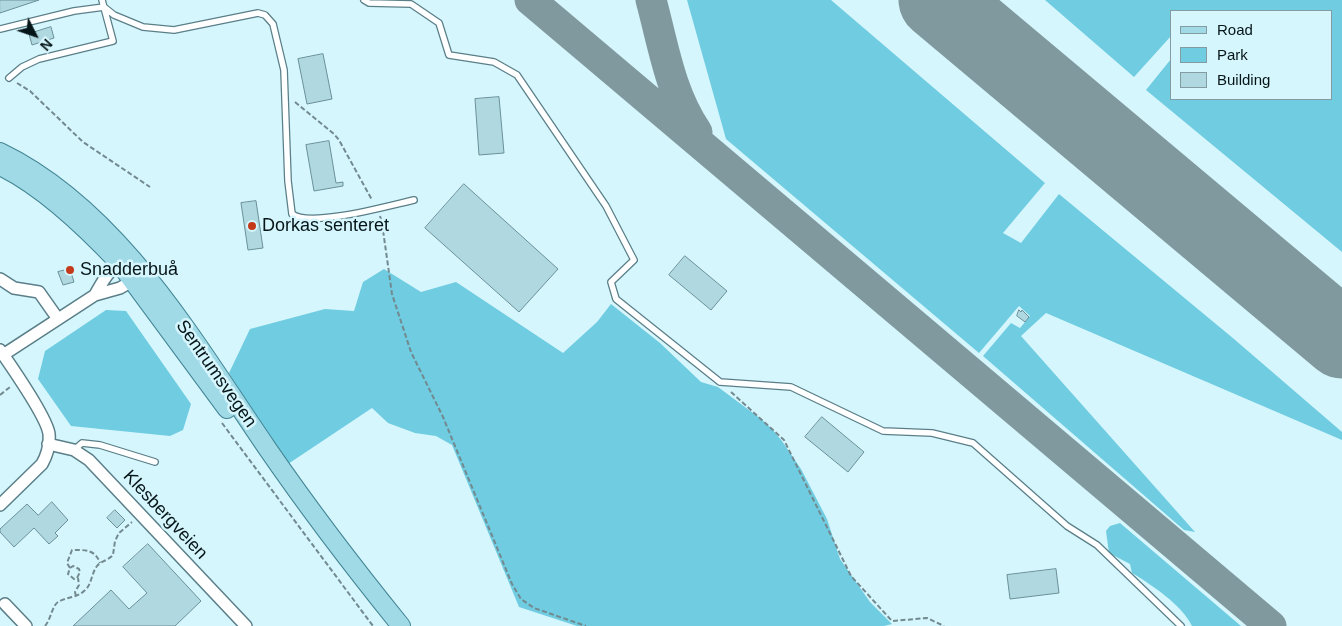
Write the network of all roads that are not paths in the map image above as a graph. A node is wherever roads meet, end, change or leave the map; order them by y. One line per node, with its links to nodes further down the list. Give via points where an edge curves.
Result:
1 (102, 0): 3 (lane)
2 (364, 0): 24 (lane, via 369,3 411,4 439,23 449,55 494,62 517,75 606,206 634,260 610,282 616,300 720,382 791,387 883,431 932,433 973,442 1067,526 1097,545)
3 (104, 7): 4 (lane); 5 (lane, via 113,41 39,60 22,67); 8 (lane, via 143,26 174,30 258,13 265,15 273,24 284,70 287,172 292,214 309,219 344,215)
4 (0, 29)
5 (10, 78)
6 (0, 152): 9 (main road, Sentrumsvegen, via 61,191 109,232)
7 (0, 166): 9 (main road, Sentrumsvegen, via 31,185)
8 (414, 200)
9 (128, 264): 11 (main road, Sentrumsvegen); 12 (street, via 109,272); 23 (main road, Sentrumsvegen, via 184,327 306,505)
10 (0, 280): 13 (street, via 14,288 39,292)
11 (132, 281): 12 (street); 22 (main road, Sentrumsvegen)
12 (95, 295): 13 (street)
13 (58, 319): 14 (street)
14 (1, 354): 15 (street, via 45,421)
15 (48, 444): 16 (street, Klesbergveien); 18 (street, via 42,464)
16 (74, 450): 17 (lane, via 82,443 100,445); 21 (street, Klesbergveien, via 88,460)
17 (155, 462)
18 (0, 506)
19 (3, 601): 20 (street)
20 (26, 626)
21 (246, 626)
22 (388, 626)
23 (401, 626)
24 (1181, 626)

